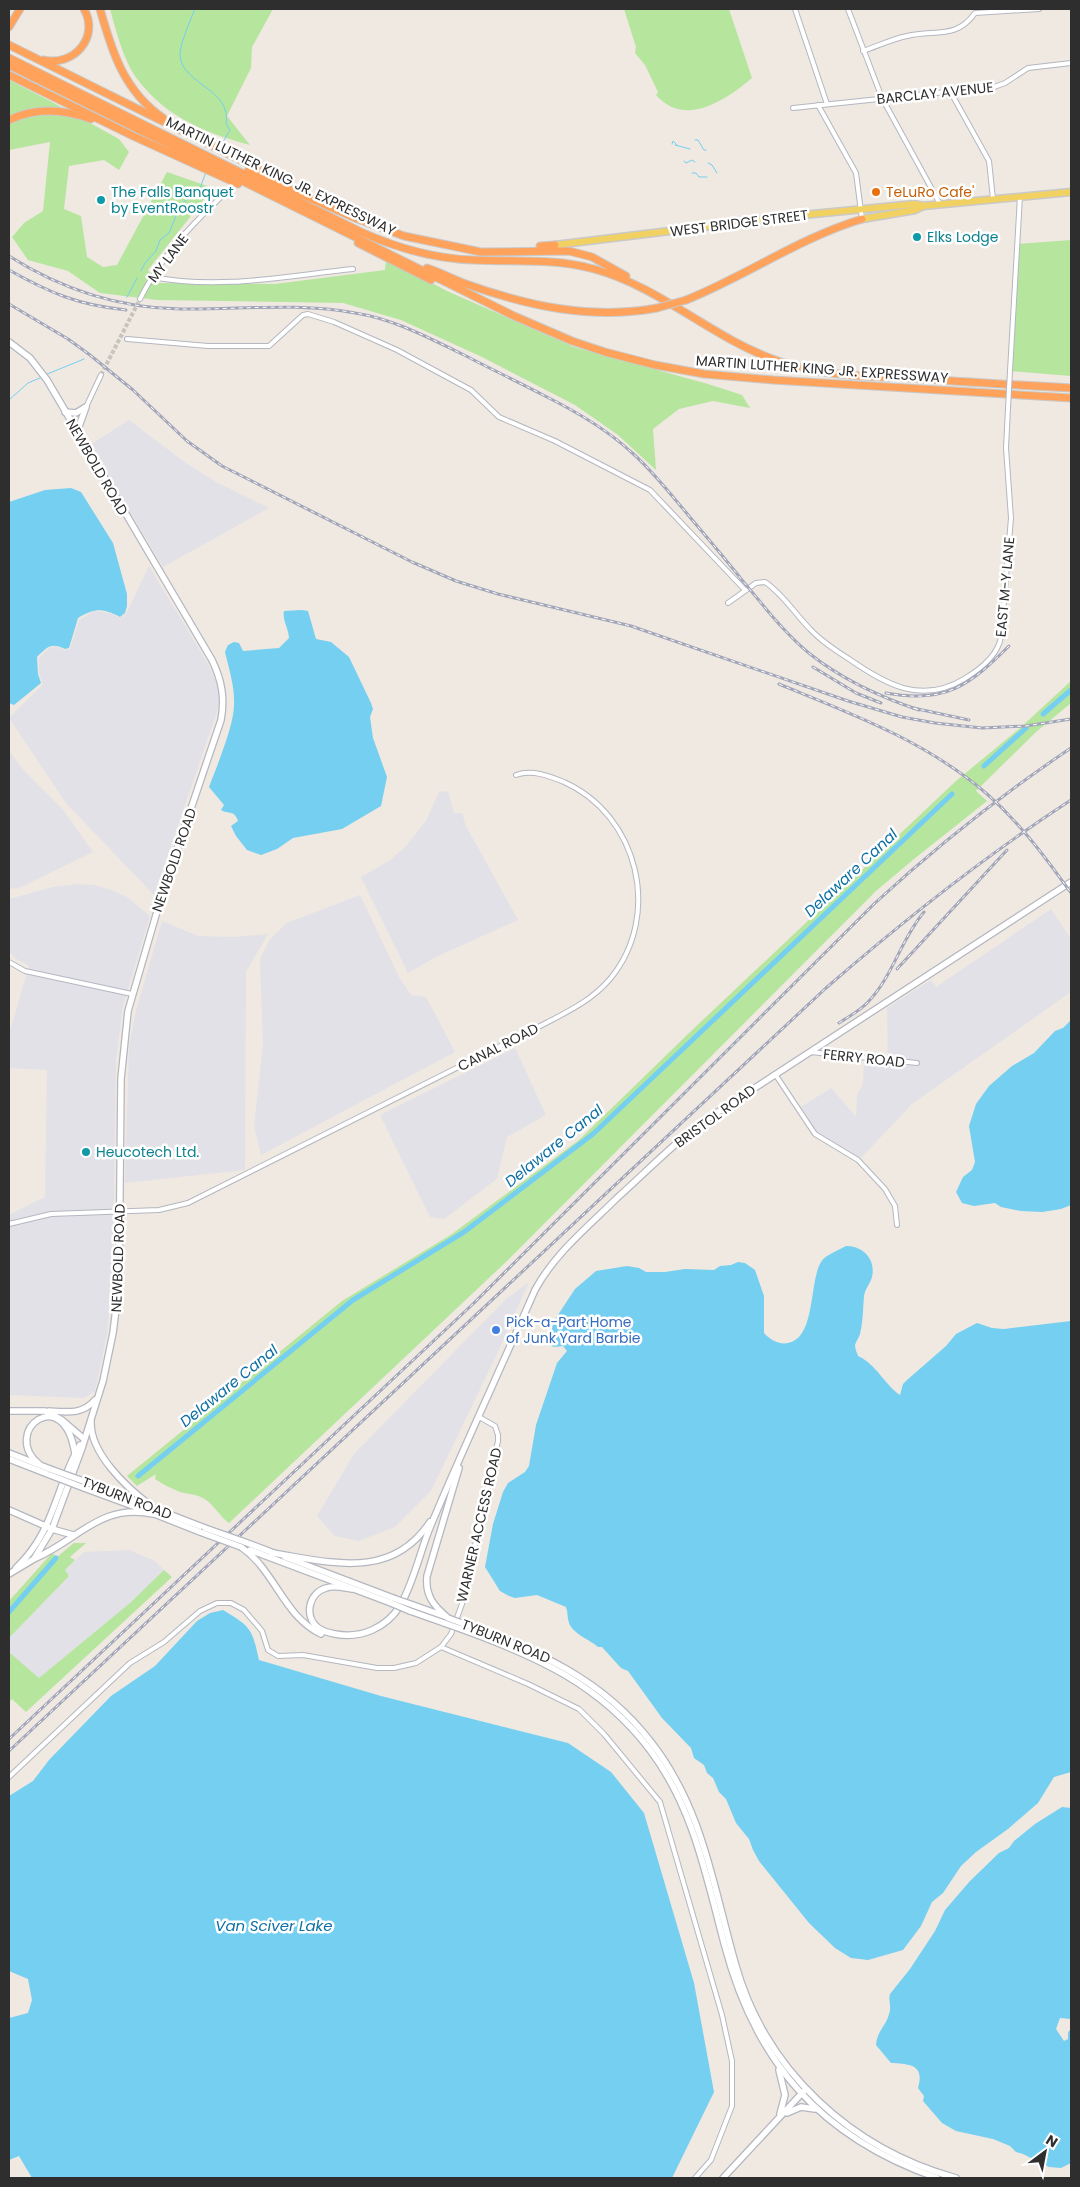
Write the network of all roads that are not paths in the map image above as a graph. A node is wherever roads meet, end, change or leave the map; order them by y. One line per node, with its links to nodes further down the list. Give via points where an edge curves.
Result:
1 (16, 9): 9 (highway)
2 (20, 9): 9 (highway)
3 (84, 9): 12 (highway, via 89,29 79,51 60,61)
4 (100, 9): 23 (highway, via 115,58 130,86 148,107)
5 (795, 9): 19 (street)
6 (848, 9): 11 (street)
7 (1039, 9): 8 (street)
8 (976, 11): 11 (street, via 966,24 952,31 907,36)
9 (9, 27)
10 (9, 45): 12 (highway)
11 (863, 51): 18 (street)
12 (33, 57): 23 (highway)
13 (9, 58): 25 (highway, MARTIN LUTHER KING JR. EXPRESSWAY)
14 (1071, 63): 17 (street, BARCLAY AVENUE, via 1028,68 1000,86)
15 (9, 65): 25 (highway, MARTIN LUTHER KING JR. EXPRESSWAY)
16 (9, 75): 24 (highway)
17 (950, 91): 18 (street, BARCLAY AVENUE); 30 (street, via 989,161)
18 (882, 98): 19 (street, BARCLAY AVENUE); 31 (street)
19 (827, 104): 20 (street, BARCLAY AVENUE)
20 (818, 105): 21 (street, BARCLAY AVENUE); 33 (street, via 856,173)
21 (793, 108)
22 (9, 120): 24 (highway, via 41,111 64,112)
23 (188, 134): 26 (highway, via 210,145)
24 (133, 136): 25 (highway)
25 (202, 157): 26 (highway); 26 (highway)
26 (221, 163): 36 (highway, via 404,236); 37 (highway, MARTIN LUTHER KING JR. EXPRESSWAY); 40 (highway, MARTIN LUTHER KING JR. EXPRESSWAY, via 361,232 400,247 462,260 536,260 571,264 617,276); 42 (highway, via 435,282)
27 (1071, 192): 28 (main road, WEST BRIDGE STREET)
28 (1020, 196): 30 (main road, WEST BRIDGE STREET); 51 (street, EAST M-Y LANE, bridge, via 1006,448 1011,518 1001,637 996,650 968,676 950,685 933,690 895,687 872,676 818,636 765,582 758,582)
29 (220, 198): 39 (street, MY LANE, via 179,239)
30 (993, 199): 31 (main road, WEST BRIDGE STREET)
31 (940, 204): 32 (main road, WEST BRIDGE STREET)
32 (922, 206): 33 (main road, WEST BRIDGE STREET); 34 (main road, WEST BRIDGE STREET)
33 (860, 209): 34 (street); 35 (main road, WEST BRIDGE STREET)
34 (862, 219): 37 (highway, bridge, via 809,238 686,300 657,308 609,314 556,309 498,294)
35 (555, 245): 36 (highway, via 506,248)
36 (452, 246): 40 (highway, via 487,252 558,250 581,254 605,264)
37 (405, 261): 42 (highway, MARTIN LUTHER KING JR. EXPRESSWAY)
38 (353, 269): 39 (street, via 234,283)
39 (152, 277): 41 (street, MY LANE)
40 (658, 296): 46 (highway, MARTIN LUTHER KING JR. EXPRESSWAY, via 756,352 811,370)
41 (140, 299)
42 (514, 316): 47 (highway, MARTIN LUTHER KING JR. EXPRESSWAY, via 604,352 704,374)
43 (127, 339): 51 (street, via 208,346 269,346 303,315 334,322 397,350 470,390 498,417 556,441 650,490)
44 (9, 342): 49 (main road, NEWBOLD ROAD, via 42,372)
45 (101, 375): 48 (street)
46 (1071, 388)
47 (1071, 398)
48 (86, 407): 49 (main road, via 76,413); 50 (main road)
49 (65, 412): 50 (main road, NEWBOLD ROAD)
50 (77, 432): 56 (main road, NEWBOLD ROAD, via 212,660 223,691 221,720)
51 (746, 590): 52 (street, EAST M-Y LANE)
52 (728, 603)
53 (516, 774): 60 (street, CANAL ROAD, via 545,775 580,790 604,810 628,846 638,888 637,921 624,957 602,987 570,1010 197,1199 169,1208)
54 (1071, 882): 57 (main road, BRISTOL ROAD)
55 (9, 962): 56 (street, via 25,971)
56 (132, 994): 60 (main road, NEWBOLD ROAD, via 124,1034 122,1069)
57 (810, 1052): 58 (street, FERRY ROAD); 59 (main road, BRISTOL ROAD)
58 (918, 1063)
59 (775, 1074): 62 (street, via 815,1134 858,1160 885,1189 895,1206); 67 (main road, BRISTOL ROAD, via 685,1135 556,1258 535,1290)
60 (120, 1212): 61 (street, CANAL ROAD, via 37,1216); 63 (main road, NEWBOLD ROAD, via 117,1308)
61 (9, 1224)
62 (897, 1225)
63 (99, 1394): 65 (main road, via 80,1412); 66 (main road, NEWBOLD ROAD)
64 (9, 1411): 65 (main road)
65 (45, 1411): 68 (main road, via 62,1420)
66 (91, 1417): 68 (main road, NEWBOLD ROAD); 77 (main road, via 94,1442 100,1455)
67 (479, 1417): 71 (main road, BRISTOL ROAD); 88 (street, WARNER ACCESS ROAD, via 495,1426 498,1441 462,1604 451,1634)
68 (84, 1439): 70 (main road, NEWBOLD ROAD); 78 (main road, NEWBOLD ROAD)
69 (9, 1453): 73 (main road, TYBURN ROAD)
70 (75, 1454): 73 (main road, via 70,1436 59,1422 36,1417 25,1424 20,1437 26,1454); 78 (main road, NEWBOLD ROAD)
71 (461, 1457): 75 (main road, BRISTOL ROAD); 86 (main road, via 426,1585 430,1600)
72 (9, 1459): 74 (main road, TYBURN ROAD)
73 (39, 1464): 74 (main road, TYBURN ROAD)
74 (50, 1472): 77 (main road, TYBURN ROAD, bridge)
75 (453, 1478): 80 (main road, via 404,1605 381,1630 359,1638 332,1637 308,1626 292,1612 262,1565); 81 (main road, via 424,1530 408,1546 384,1559 350,1564); 84 (main road, via 404,1597 390,1619 376,1629 353,1635 330,1633 316,1626 310,1607 315,1594 329,1587)
76 (9, 1510): 78 (main road)
77 (155, 1511): 79 (main road, via 116,1513); 80 (main road, TYBURN ROAD, bridge)
78 (49, 1528): 79 (main road, via 68,1535); 82 (main road); 83 (main road)
79 (75, 1534): 82 (main road)
80 (241, 1544): 81 (main road, TYBURN ROAD); 84 (main road, TYBURN ROAD)
81 (272, 1553): 85 (main road, TYBURN ROAD)
82 (34, 1559): 83 (main road)
83 (10, 1573)
84 (352, 1588): 85 (main road, TYBURN ROAD)
85 (392, 1600): 86 (main road, TYBURN ROAD, bridge)
86 (446, 1621): 87 (main road, TYBURN ROAD, bridge)
87 (462, 1627): 90 (main road, TYBURN ROAD, via 564,1673 611,1708 651,1751 690,1821 739,1993 756,2030); 91 (main road, TYBURN ROAD, via 534,1651 574,1672 615,1704 660,1753 698,1826 746,1997 771,2045)
88 (441, 1647): 89 (street, WARNER ACCESS ROAD, via 416,1663 385,1669 303,1655 278,1656 268,1650 262,1631 244,1610 231,1603 217,1603 200,1611 164,1642 130,1663); 94 (street, via 579,1709 660,1802 722,2015 732,2061 732,2106 711,2160)
89 (9, 1777)
90 (777, 2063): 91 (main road, TYBURN ROAD); 93 (main road, via 785,2095)
91 (804, 2092): 92 (main road, TYBURN ROAD); 93 (main road); 97 (main road, TYBURN ROAD, via 874,2144 920,2166)
92 (822, 2114): 93 (main road, via 811,2107 801,2107); 96 (main road, TYBURN ROAD, via 871,2149)
93 (778, 2119): 95 (main road)
94 (695, 2178)
95 (723, 2178)
96 (936, 2178)
97 (956, 2178)

